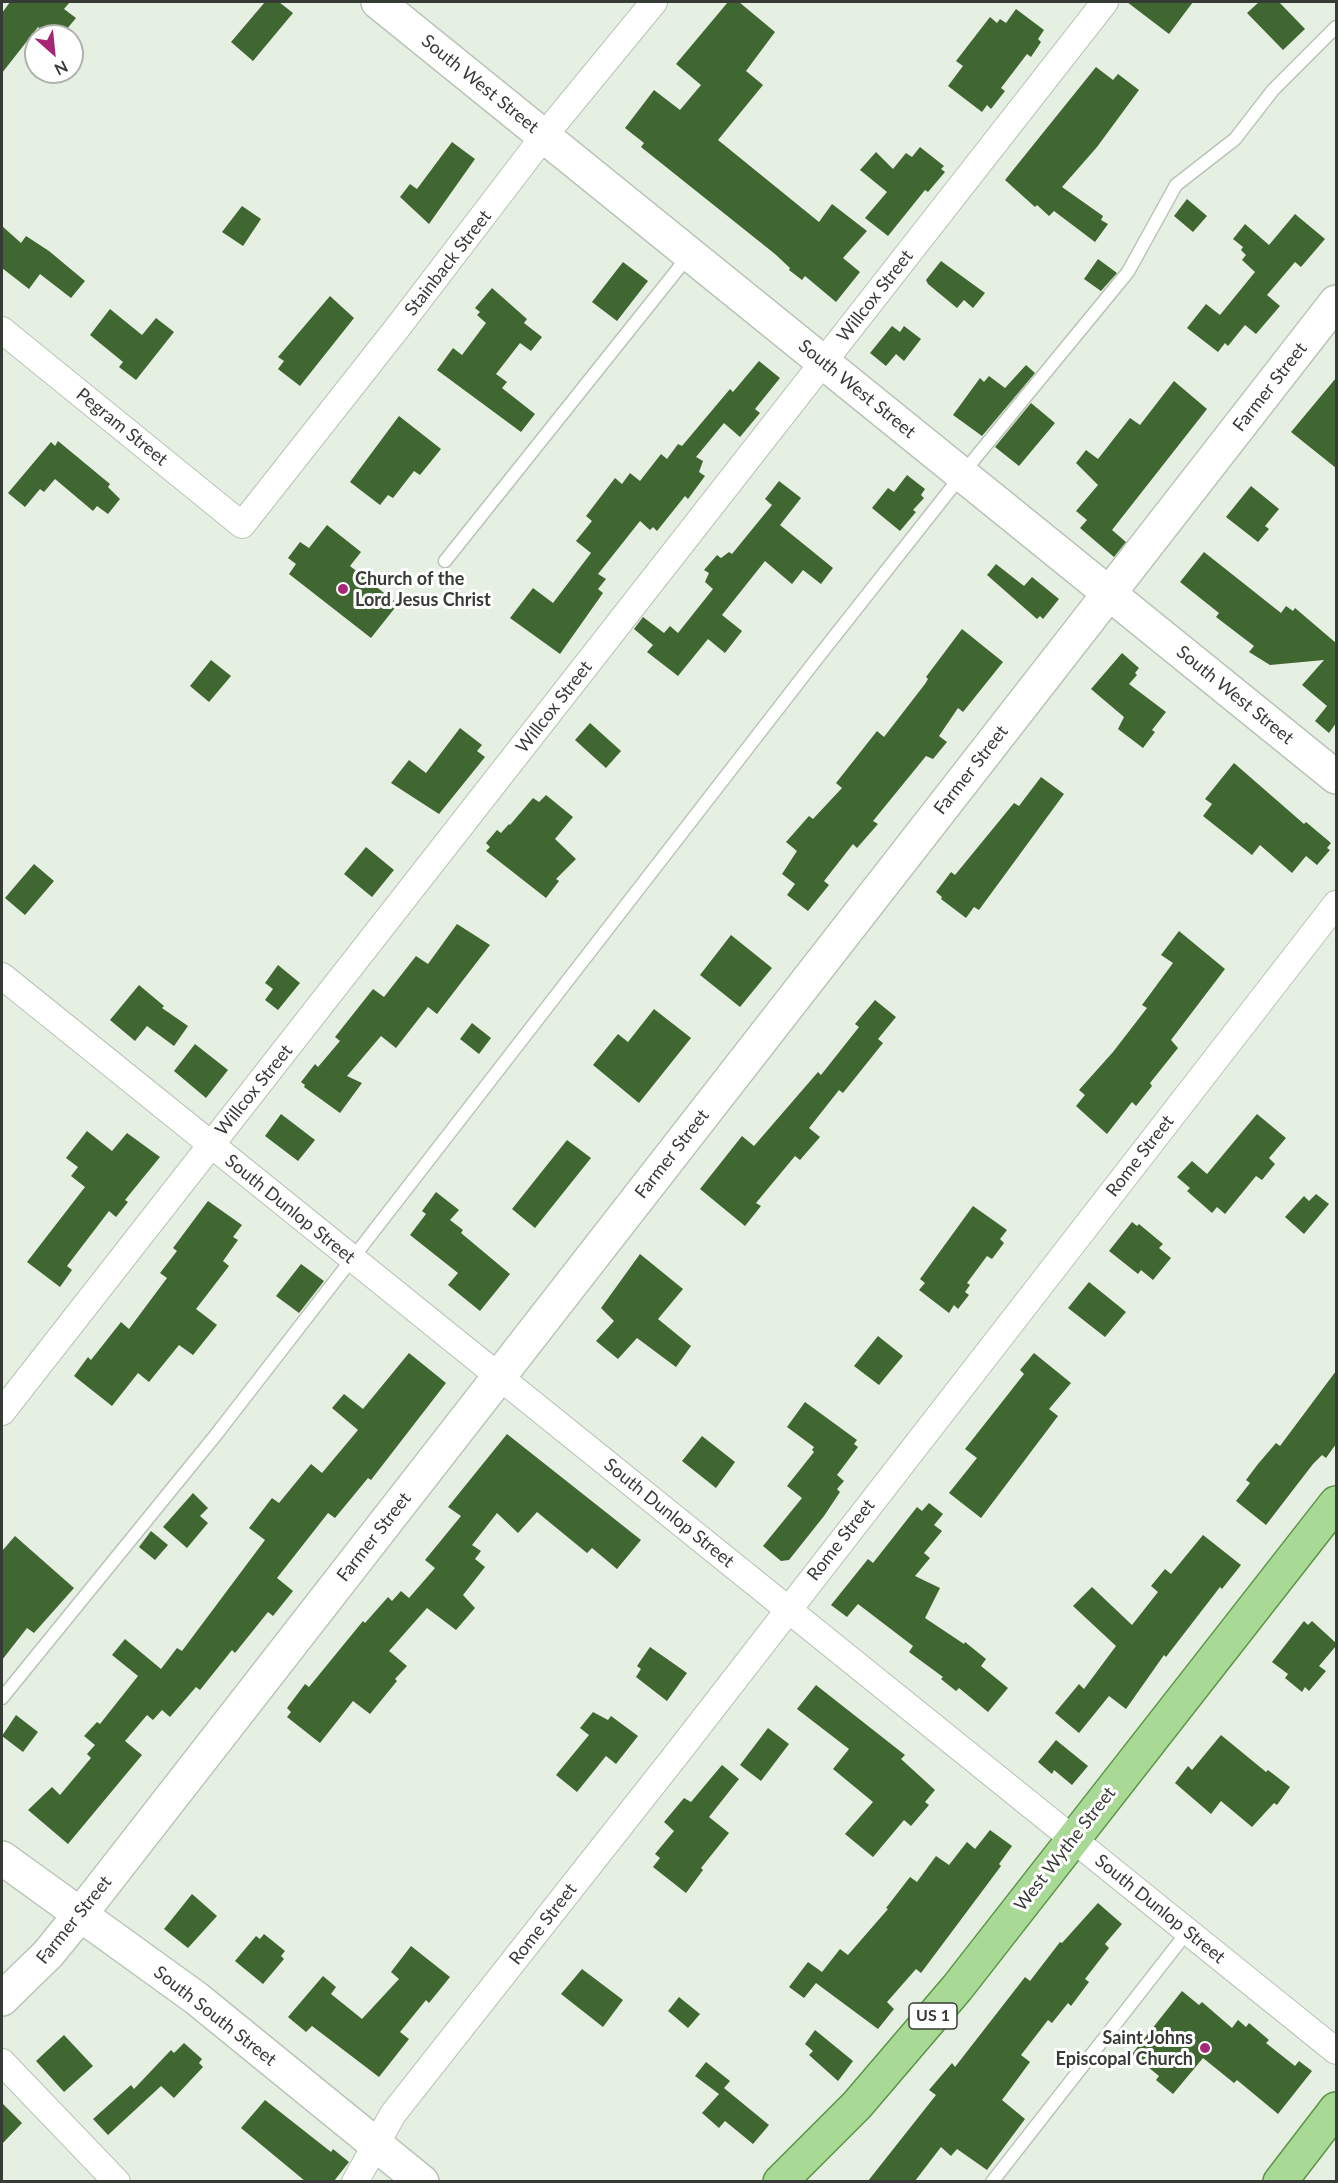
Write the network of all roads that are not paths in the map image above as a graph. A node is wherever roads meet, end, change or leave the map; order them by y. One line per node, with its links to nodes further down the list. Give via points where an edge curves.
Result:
1 (378, 2): 5 (street, South West Street)
2 (654, 2): 5 (street, Stainback Street)
3 (1105, 2): 9 (street, Willcox Street)
4 (1336, 27): 10 (lane, via 1273,90 1235,139 1176,185 1128,272)
5 (544, 136): 6 (street, South West Street); 11 (street, Stainback Street)
6 (690, 253): 9 (street, South West Street); 12 (lane)
7 (1336, 302): 13 (street, Farmer Street)
8 (2, 330): 11 (street, Pegram Street)
9 (823, 362): 10 (street, South West Street); 17 (street, Willcox Street)
10 (963, 475): 13 (street, South West Street); 18 (lane)
11 (242, 525)
12 (445, 561)
13 (1109, 594): 14 (street, South West Street); 19 (street, Farmer Street)
14 (1336, 777)
15 (1336, 904): 22 (street, Rome Street)
16 (2, 976): 17 (street, South Dunlop Street)
17 (210, 1144): 18 (street, South Dunlop Street); 20 (street, Willcox Street)
18 (352, 1258): 19 (street, South Dunlop Street); 23 (lane, via 215,1436)
19 (498, 1377): 22 (street, South Dunlop Street); 26 (street, Farmer Street)
20 (2, 1412)
21 (1336, 1503): 24 (main road, West Wythe Street / US 1)
22 (789, 1608): 24 (street, South Dunlop Street); 32 (street, Rome Street, via 393,2114)
23 (2, 1698)
24 (1073, 1839): 27 (street, South Dunlop Street); 36 (main road, West Wythe Street / US 1, via 957,1988 857,2105)
25 (2, 1858): 26 (street, South South Street)
26 (79, 1916): 28 (street, Farmer Street, via 48,1954); 32 (street, South South Street, via 196,1998)
27 (1188, 1931): 29 (street, South Dunlop Street); 37 (lane)
28 (2, 1999)
29 (1336, 2051)
30 (2, 2062): 33 (street)
31 (1336, 2109): 38 (main road)
32 (376, 2145): 34 (street, Rome Street); 35 (street, South South Street)
33 (117, 2181)
34 (355, 2181)
35 (422, 2181)
36 (780, 2181)
37 (992, 2181)
38 (1280, 2181)

